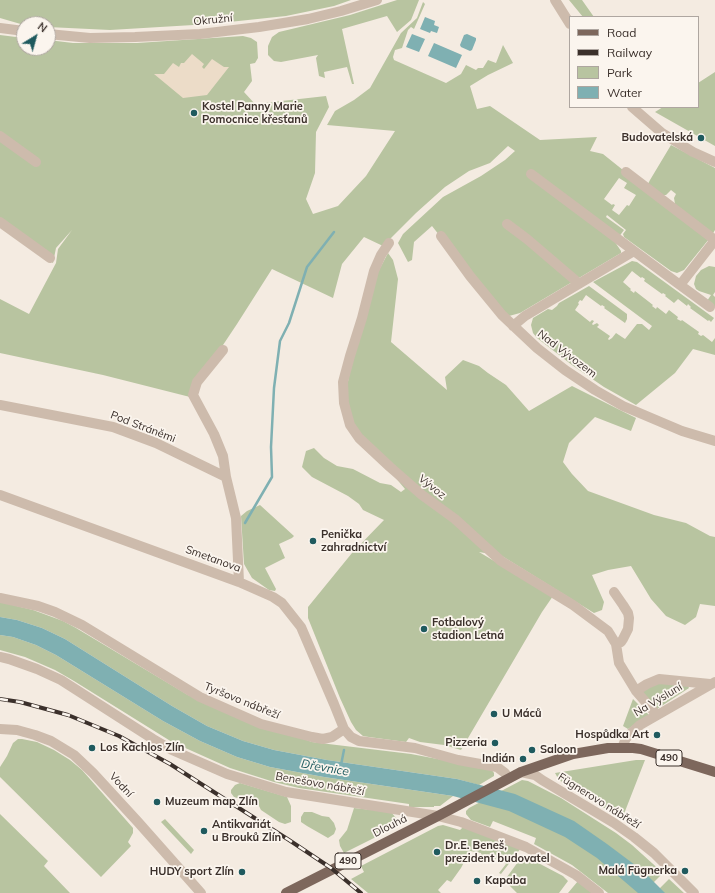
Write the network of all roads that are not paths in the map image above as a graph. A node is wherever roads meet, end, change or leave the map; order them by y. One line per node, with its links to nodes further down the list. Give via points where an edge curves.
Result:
1 (377, 0): 6 (street, Okružní, via 308,19 200,34 90,38)
2 (555, 0): 3 (street)
3 (569, 22)
4 (0, 28): 5 (street)
5 (16, 30)
6 (56, 35)
7 (633, 108): 10 (street, via 662,133)
8 (0, 136): 9 (street)
9 (36, 162)
10 (715, 162)
11 (626, 172): 16 (street)
12 (531, 174): 18 (street)
13 (0, 222): 19 (street)
14 (507, 224): 20 (street)
15 (441, 236): 23 (street, Nad Vývozem, via 470,276)
16 (715, 240): 21 (street)
17 (389, 243): 32 (street, Vývoz, via 374,271 343,382 344,403 350,425 359,438 390,467 455,519 501,561 592,618 608,632)
18 (634, 251): 20 (street); 21 (street)
19 (50, 258)
20 (577, 284): 23 (street)
21 (680, 285): 22 (street)
22 (710, 307)
23 (513, 326): 26 (street, Nad Vývozem, via 565,370 623,406 682,431)
24 (223, 350): 27 (street, via 197,382 193,395 223,456)
25 (0, 405): 27 (street, Pod Stráněmi, via 113,427 156,443)
26 (715, 441)
27 (226, 477): 29 (street, via 236,518)
28 (0, 495): 29 (street, Smetanova)
29 (239, 582): 38 (street, Smetanova, via 273,597 301,627)
30 (614, 592): 32 (street, via 629,618 628,629 623,639)
31 (0, 598): 38 (street, Tyršovo nábřeží, via 38,606 82,625 200,697 261,724 323,738 332,737)
32 (616, 644): 35 (street, Vývoz, via 619,663)
33 (0, 657): 43 (street, Benešovo nábřeží, via 61,680 172,750 227,774 286,792)
34 (713, 683): 35 (street, via 659,679); 36 (street, Na Výsluní)
35 (636, 691): 36 (street, Vývoz)
36 (657, 715): 39 (street, Na Výsluní, via 630,733)
37 (0, 729): 44 (street, Vodní, via 35,735 74,755)
38 (344, 729): 42 (street, via 359,741 415,748 497,767 505,773)
39 (622, 748): 40 (main road, 490, via 573,754); 41 (main road, 490, via 641,749)
40 (521, 772): 42 (main road, 490); 47 (street, Fügnerovo nábřeží, via 535,776 619,826 654,853)
41 (715, 772)
42 (507, 779): 43 (main road, Dlouhá / 490)
43 (441, 814): 45 (main road, Dlouhá / 490); 46 (street, Benešovo nábřeží, via 526,847 576,875)
44 (201, 893)
45 (286, 893)
46 (599, 893)
47 (694, 893)

